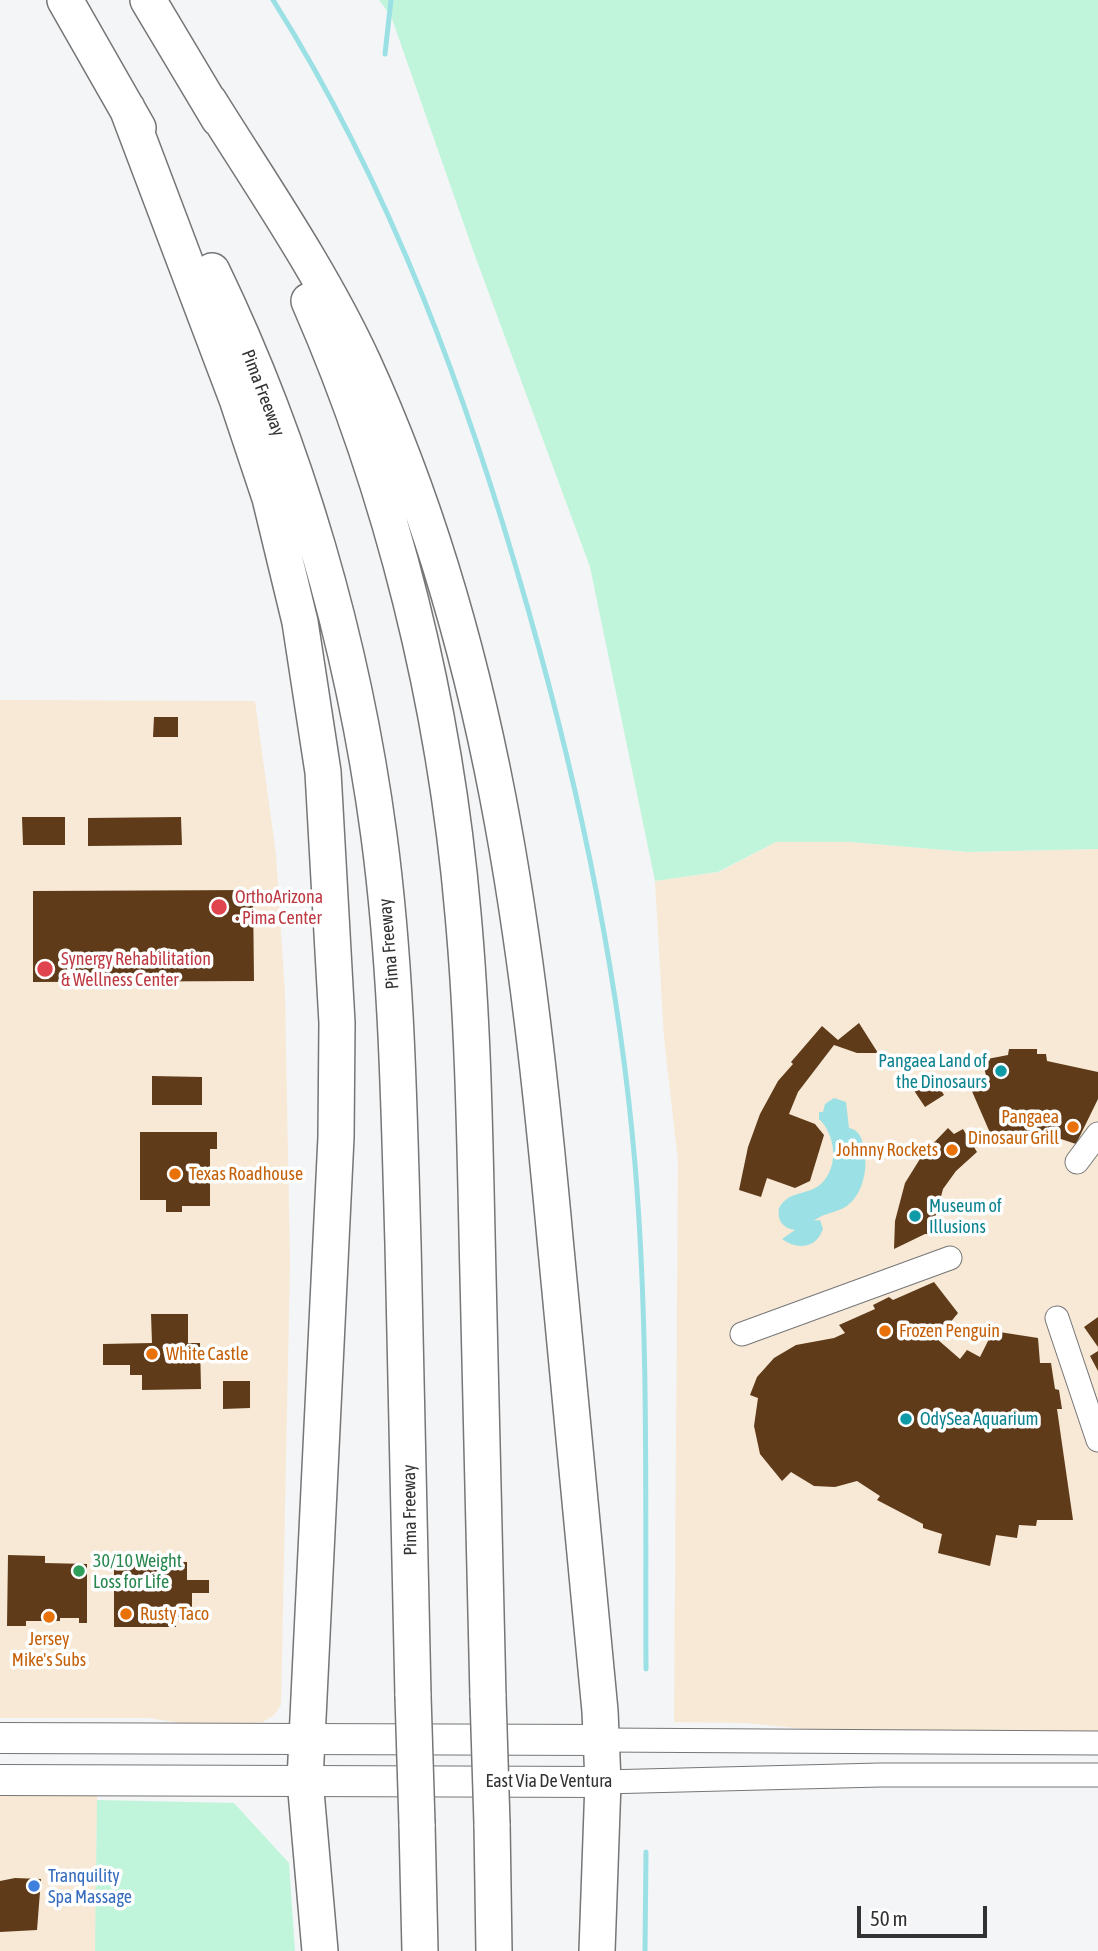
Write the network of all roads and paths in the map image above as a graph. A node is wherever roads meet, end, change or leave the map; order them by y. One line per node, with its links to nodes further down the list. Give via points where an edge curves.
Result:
1 (65, 0): 4 (highway, Pima Freeway)
2 (148, 0): 3 (highway)
3 (209, 101): 13 (highway, via 318,276 363,362 433,542 496,774 539,1055); 21 (highway, bridge, via 266,208 346,395 400,562 453,823 471,1004)
4 (127, 108): 12 (highway, via 270,498 300,622 323,772 337,1023 336,1137); 20 (highway, Pima Freeway, bridge, via 174,192 264,392 295,478 324,574 363,738 379,836 396,1029)
5 (1098, 1134): 6 (street)
6 (1077, 1162)
7 (950, 1258): 9 (street)
8 (1056, 1318): 10 (street)
9 (742, 1334)
10 (1098, 1440)
11 (0, 1738): 12 (main road)
12 (306, 1738): 13 (main road); 17 (highway)
13 (602, 1740): 14 (street); 18 (highway)
14 (1098, 1743)
15 (1098, 1775): 18 (street, East Via De Ventura)
16 (0, 1780): 17 (main road, East Via De Ventura)
17 (305, 1780): 18 (main road, East Via De Ventura); 19 (highway)
18 (603, 1782): 22 (highway)
19 (320, 1951)
20 (420, 1951)
21 (494, 1951)
22 (597, 1951)

